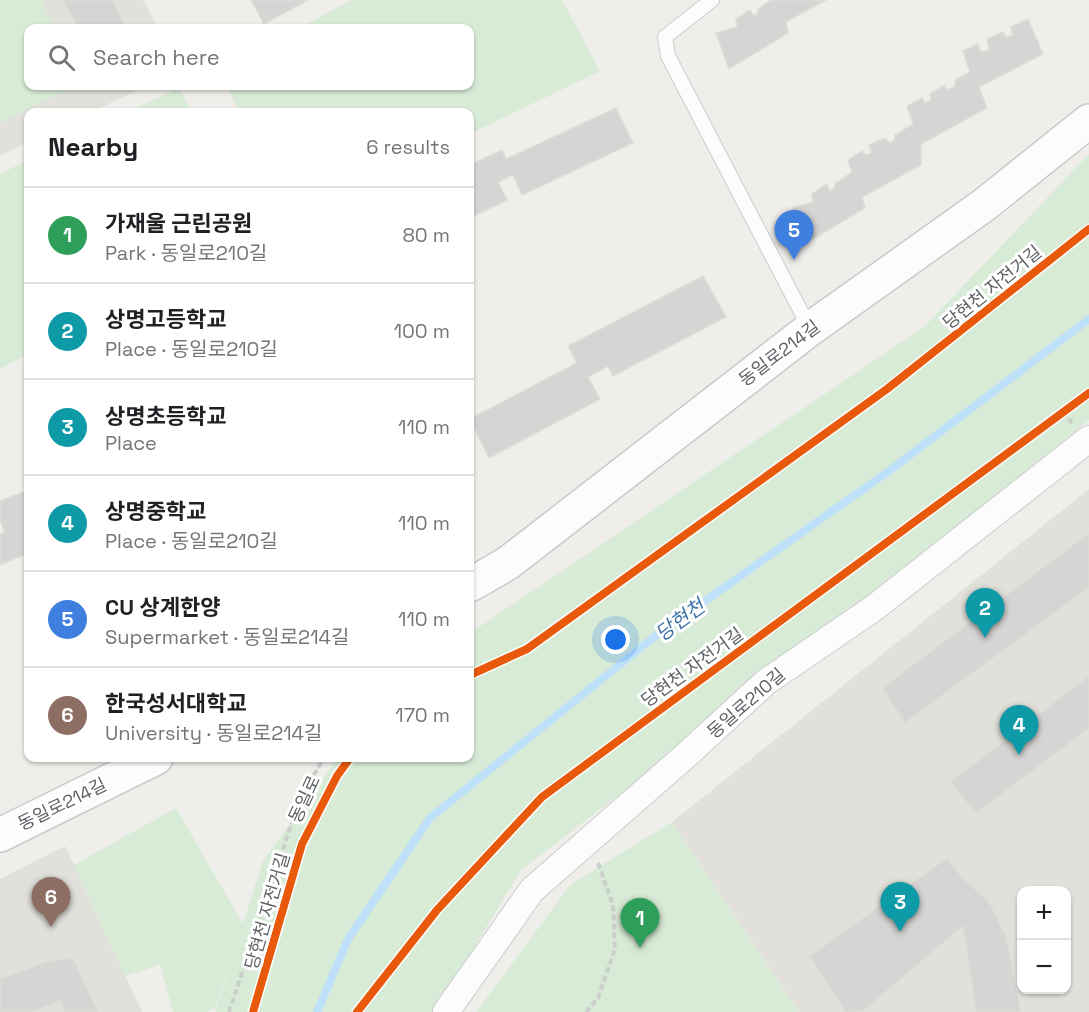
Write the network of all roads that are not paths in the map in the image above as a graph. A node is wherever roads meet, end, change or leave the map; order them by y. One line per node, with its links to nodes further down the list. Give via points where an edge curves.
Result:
1 (712, 0): 3 (lane, via 665,37 668,56)
2 (1089, 121): 3 (main road, 동일로214길, via 984,205)
3 (810, 329): 5 (main road, 동일로214길, via 508,563)
4 (1089, 440): 8 (street, 동일로210길, via 874,608 766,682 532,890)
5 (474, 583)
6 (148, 762): 7 (main road, 동일로214길)
7 (0, 835)
8 (446, 1012)

